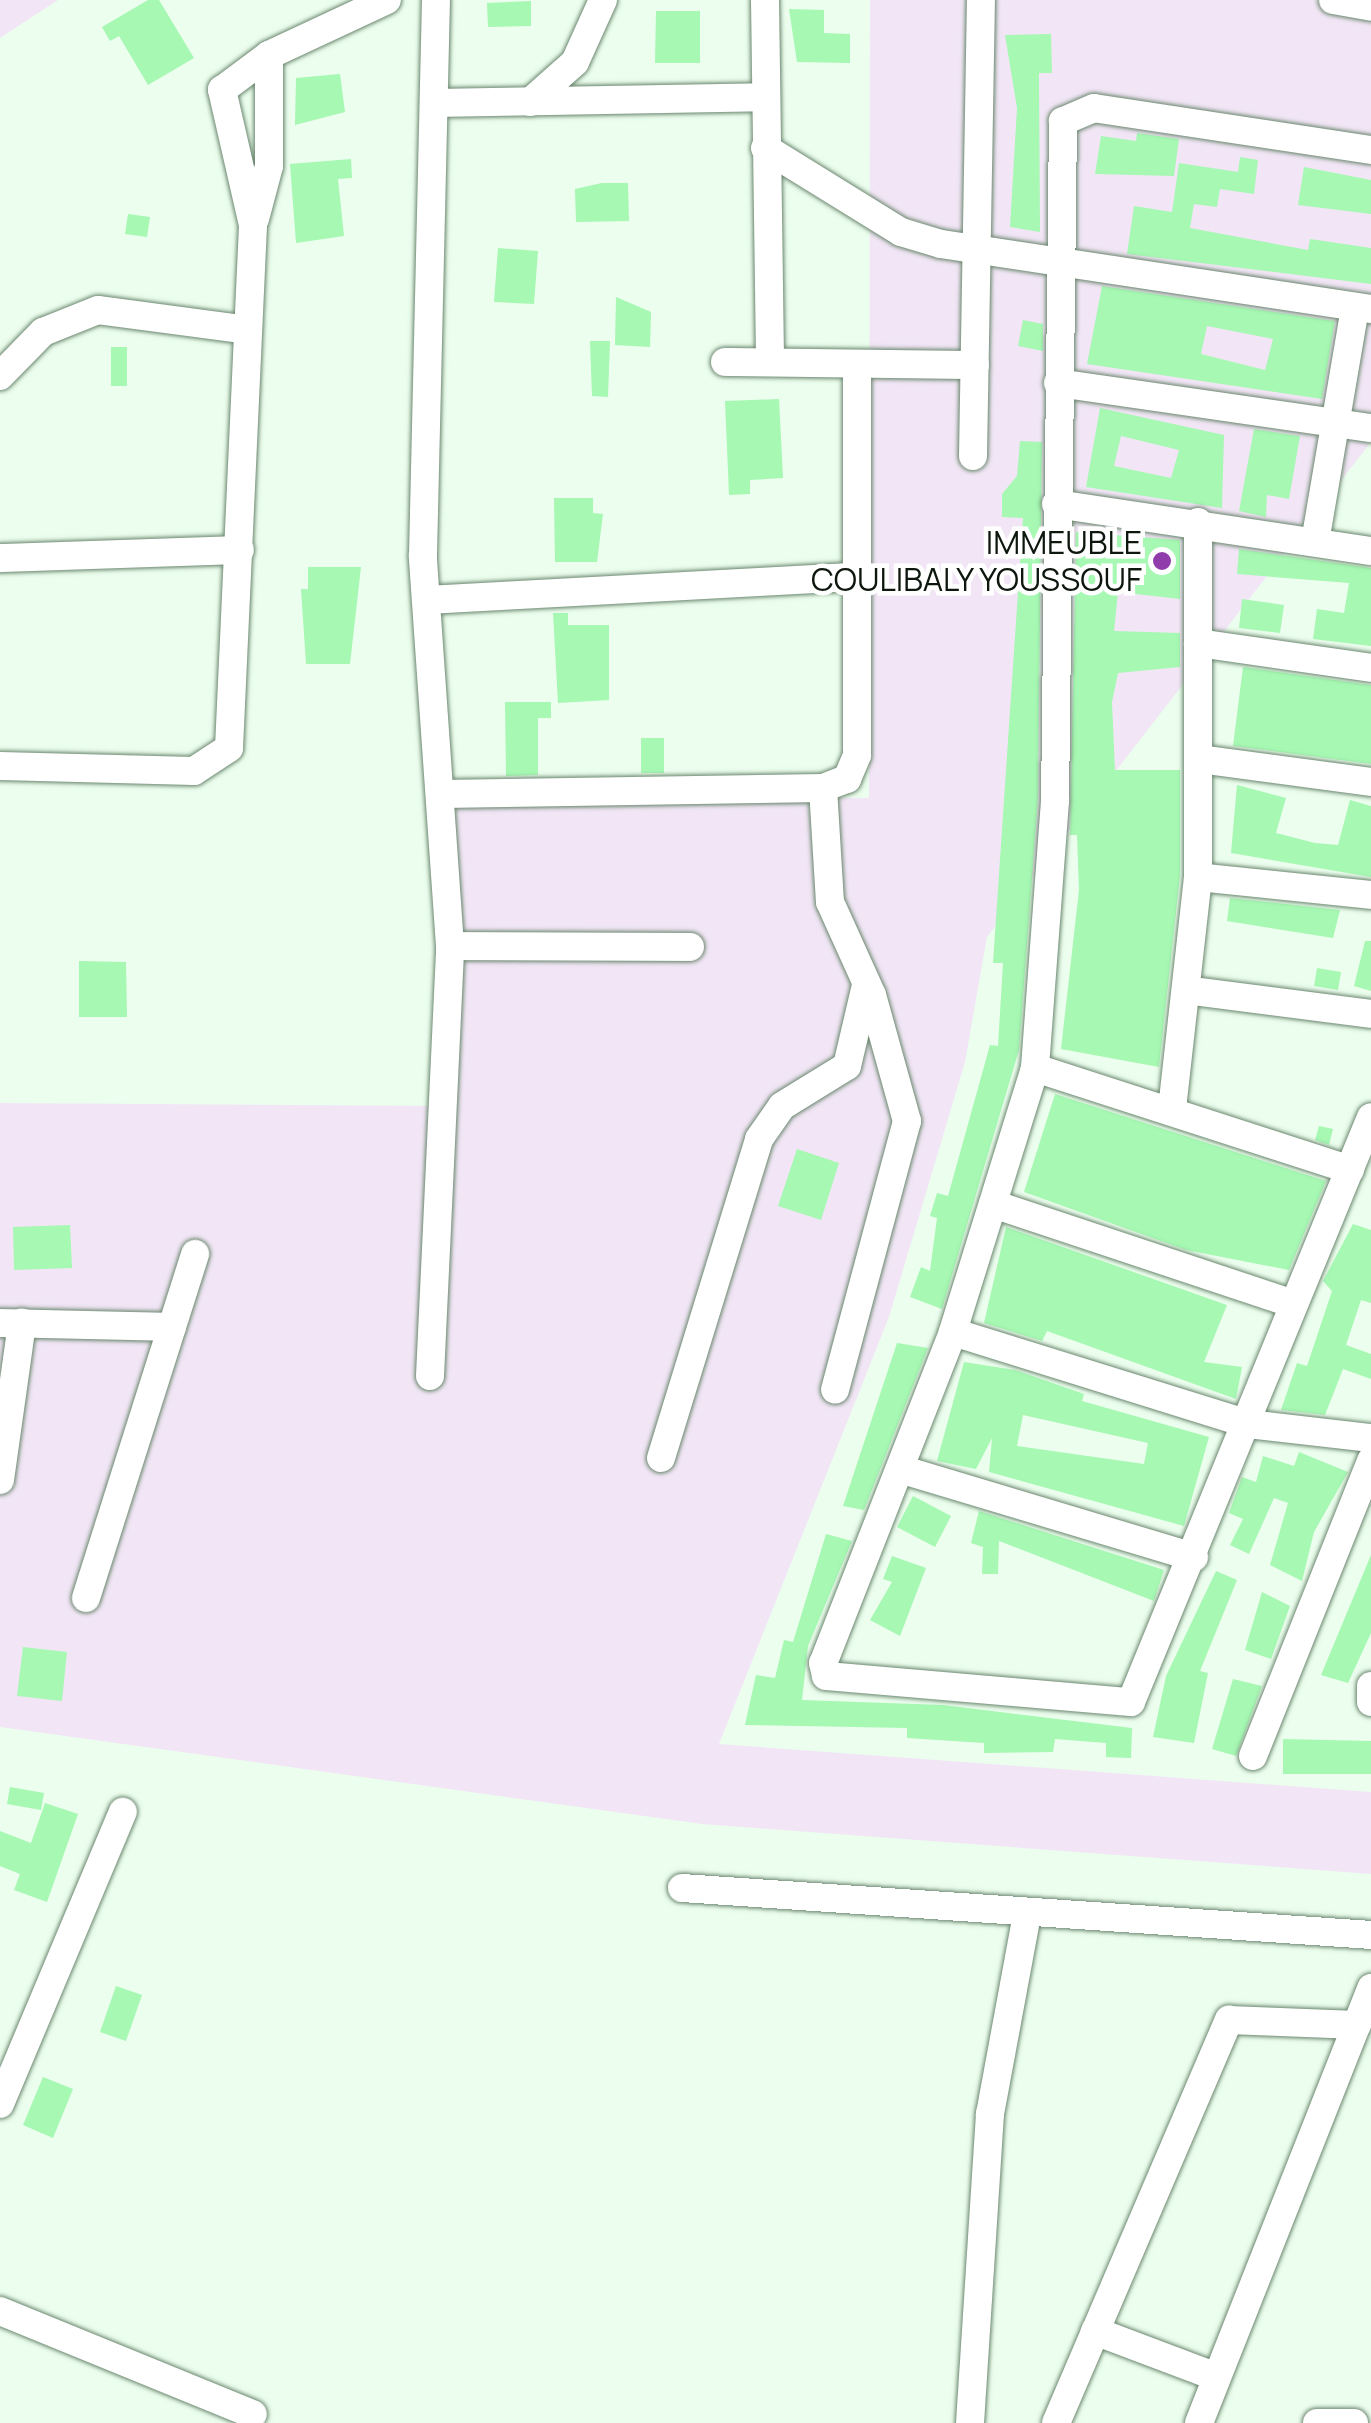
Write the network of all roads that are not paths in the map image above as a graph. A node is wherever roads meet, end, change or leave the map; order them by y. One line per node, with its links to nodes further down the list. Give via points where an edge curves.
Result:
1 (387, 0): 8 (street)
2 (436, 0): 11 (street)
3 (603, 0): 10 (street, via 576,62)
4 (764, 0): 9 (street)
5 (982, 0): 15 (street)
6 (1333, 0): 7 (street)
7 (1371, 7)
8 (270, 55): 14 (street, via 269,166); 14 (street, via 222,90)
9 (764, 97): 10 (street); 12 (street)
10 (530, 102): 11 (street)
11 (434, 103): 35 (street)
12 (765, 148): 15 (street, via 900,232); 19 (street)
13 (1371, 150): 16 (street, via 1076,110 1058,140)
14 (253, 226): 18 (street)
15 (978, 249): 16 (street); 22 (street)
16 (1056, 260): 17 (street); 24 (street)
17 (1363, 308): 25 (street)
18 (248, 330): 23 (street, via 98,310 42,332); 31 (street)
19 (770, 360): 20 (street); 21 (street)
20 (725, 362)
21 (857, 364): 22 (street); 34 (street)
22 (975, 365): 27 (street)
23 (0, 376)
24 (1058, 383): 25 (street); 28 (street)
25 (1334, 422): 26 (street); 30 (street)
26 (1371, 428)
27 (973, 456)
28 (1056, 504): 29 (street); 50 (street, via 1049,956)
29 (1198, 522): 30 (street); 36 (street)
30 (1315, 542): 32 (street)
31 (240, 550): 33 (street); 39 (street, via 232,727 215,762 194,771)
32 (1371, 552)
33 (0, 558)
34 (855, 577): 35 (street); 41 (street, via 857,756 847,779)
35 (427, 600): 42 (street)
36 (1198, 643): 37 (street); 38 (street)
37 (1371, 668)
38 (1199, 759): 40 (street); 43 (street)
39 (0, 766)
40 (1371, 782)
41 (823, 788): 42 (street); 47 (street, via 823,873)
42 (442, 794): 45 (street)
43 (1198, 876): 44 (street); 48 (street)
44 (1371, 896)
45 (450, 946): 46 (street); 60 (street)
46 (690, 947)
47 (866, 984): 61 (street, via 907,1121); 64 (street, via 846,1066 782,1106 758,1140)
48 (1192, 991): 49 (street); 51 (street)
49 (1371, 1014)
50 (1034, 1068): 51 (street); 54 (street)
51 (1172, 1109): 53 (street)
52 (1371, 1117): 53 (street)
53 (1350, 1170): 56 (street)
54 (993, 1204): 56 (street); 59 (street)
55 (196, 1254): 58 (street)
56 (1293, 1304): 62 (street)
57 (11, 1323): 58 (street); 67 (street)
58 (172, 1327): 69 (street)
59 (953, 1332): 62 (street); 66 (street)
60 (430, 1376)
61 (835, 1390)
62 (1248, 1424): 63 (street); 68 (street)
63 (1371, 1438)
64 (661, 1458)
65 (1371, 1461): 72 (street)
66 (900, 1470): 68 (street); 68 (street, via 822,1663 826,1676 1131,1702)
67 (0, 1480)
68 (1194, 1556)
69 (86, 1598)
70 (1371, 1686): 71 (street)
71 (1371, 1702)
72 (1252, 1756)
73 (123, 1812): 79 (street)
74 (682, 1888): 75 (street)
75 (1027, 1914): 76 (street); 84 (street, via 990,2114)
76 (1371, 1935)
77 (1371, 1988): 78 (street)
78 (1356, 2025): 81 (street, via 1229,2020); 82 (street)
79 (0, 2104)
80 (0, 2311): 83 (street)
81 (1094, 2332): 82 (street); 85 (street)
82 (1217, 2377): 86 (street)
83 (253, 2414)
84 (970, 2423)
85 (1056, 2423)
86 (1198, 2423)
87 (1317, 2423): 88 (street)
88 (1354, 2423)

